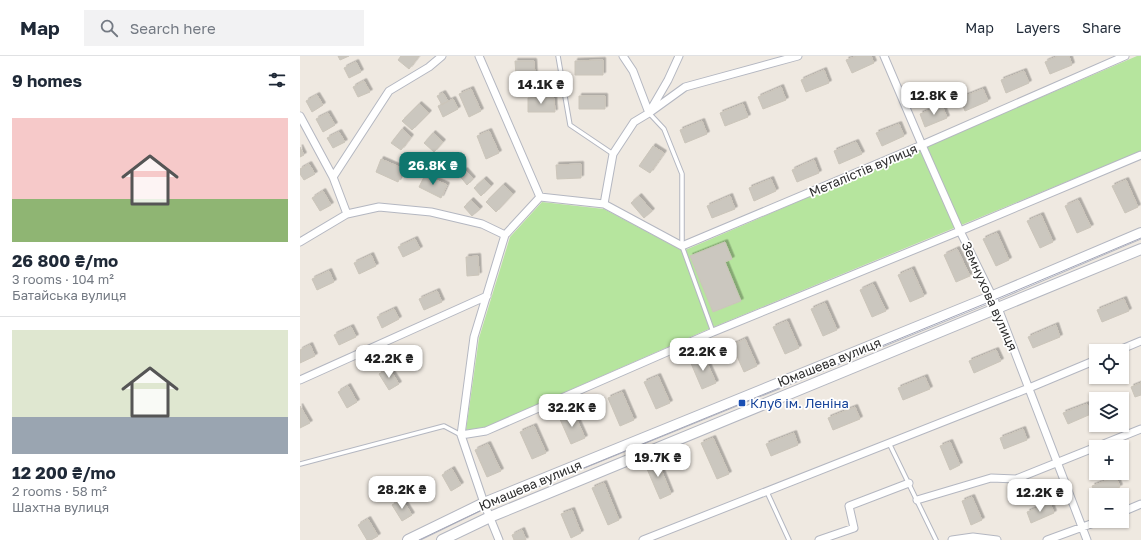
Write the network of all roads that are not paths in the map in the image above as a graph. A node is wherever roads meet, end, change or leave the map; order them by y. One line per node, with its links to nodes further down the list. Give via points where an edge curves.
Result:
1 (442, 56): 14 (street, via 389,91)
2 (479, 56): 15 (street)
3 (558, 56): 12 (lane, via 570,125)
4 (623, 56): 9 (street, via 633,71)
5 (679, 56): 9 (street)
6 (798, 56): 9 (street, via 685,87)
7 (884, 56): 11 (street, Земнухова вулиця)
8 (1125, 56): 11 (street, Металістів вулиця)
9 (649, 113): 12 (street, via 634,122); 22 (lane, via 664,129 682,174)
10 (300, 116): 14 (street)
11 (922, 145): 18 (street, Земнухова вулиця); 22 (street, Металістів вулиця)
12 (613, 154): 16 (street)
13 (1141, 155): 18 (street)
14 (333, 177): 17 (street)
15 (540, 197): 16 (street); 20 (street)
16 (604, 204): 22 (street)
17 (347, 214): 20 (street, via 379,207 431,212 482,224); 21 (street)
18 (960, 231): 25 (street, Земнухова вулиця); 27 (street)
19 (1141, 233): 25 (main road, Юмашева вулиця)
20 (505, 235): 24 (street)
21 (300, 242)
22 (682, 246): 27 (lane)
23 (1141, 249): 26 (main road, Юмашева вулиця)
24 (487, 296): 31 (street); 34 (street, via 474,337)
25 (993, 296): 26 (street, Земнухова вулиця); 41 (main road, Юмашева вулиця)
26 (998, 308): 32 (street, Земнухова вулиця); 44 (main road, Юмашева вулиця)
27 (713, 332): 34 (street, via 486,431)
28 (1141, 341): 29 (street)
29 (1129, 346)
30 (1089, 363): 32 (street)
31 (300, 380)
32 (1029, 388): 35 (street); 36 (street, Земнухова вулиця)
33 (1141, 429): 36 (street)
34 (461, 435): 37 (lane, via 444,426); 41 (street)
35 (890, 443): 38 (lane); 39 (street)
36 (1058, 462): 40 (street, via 1016,479 991,478); 46 (street, Земнухова вулиця)
37 (300, 464)
38 (909, 483): 40 (lane); 52 (street, via 849,506 854,528)
39 (767, 492): 50 (street); 51 (lane)
40 (917, 500): 53 (lane)
41 (484, 503): 44 (street); 47 (main road, Юмашева вулиця)
42 (1141, 504): 43 (street)
43 (1129, 509)
44 (490, 517): 48 (main road, Юмашева вулиця); 49 (street)
45 (1089, 525): 46 (street)
46 (1083, 528): 56 (street); 57 (street, Земнухова вулиця)
47 (408, 540)
48 (442, 540)
49 (499, 540)
50 (643, 540)
51 (789, 540)
52 (818, 540)
53 (936, 540)
54 (952, 540): 55 (street, via 973,536)
55 (997, 540)
56 (1047, 540)
57 (1087, 540)

